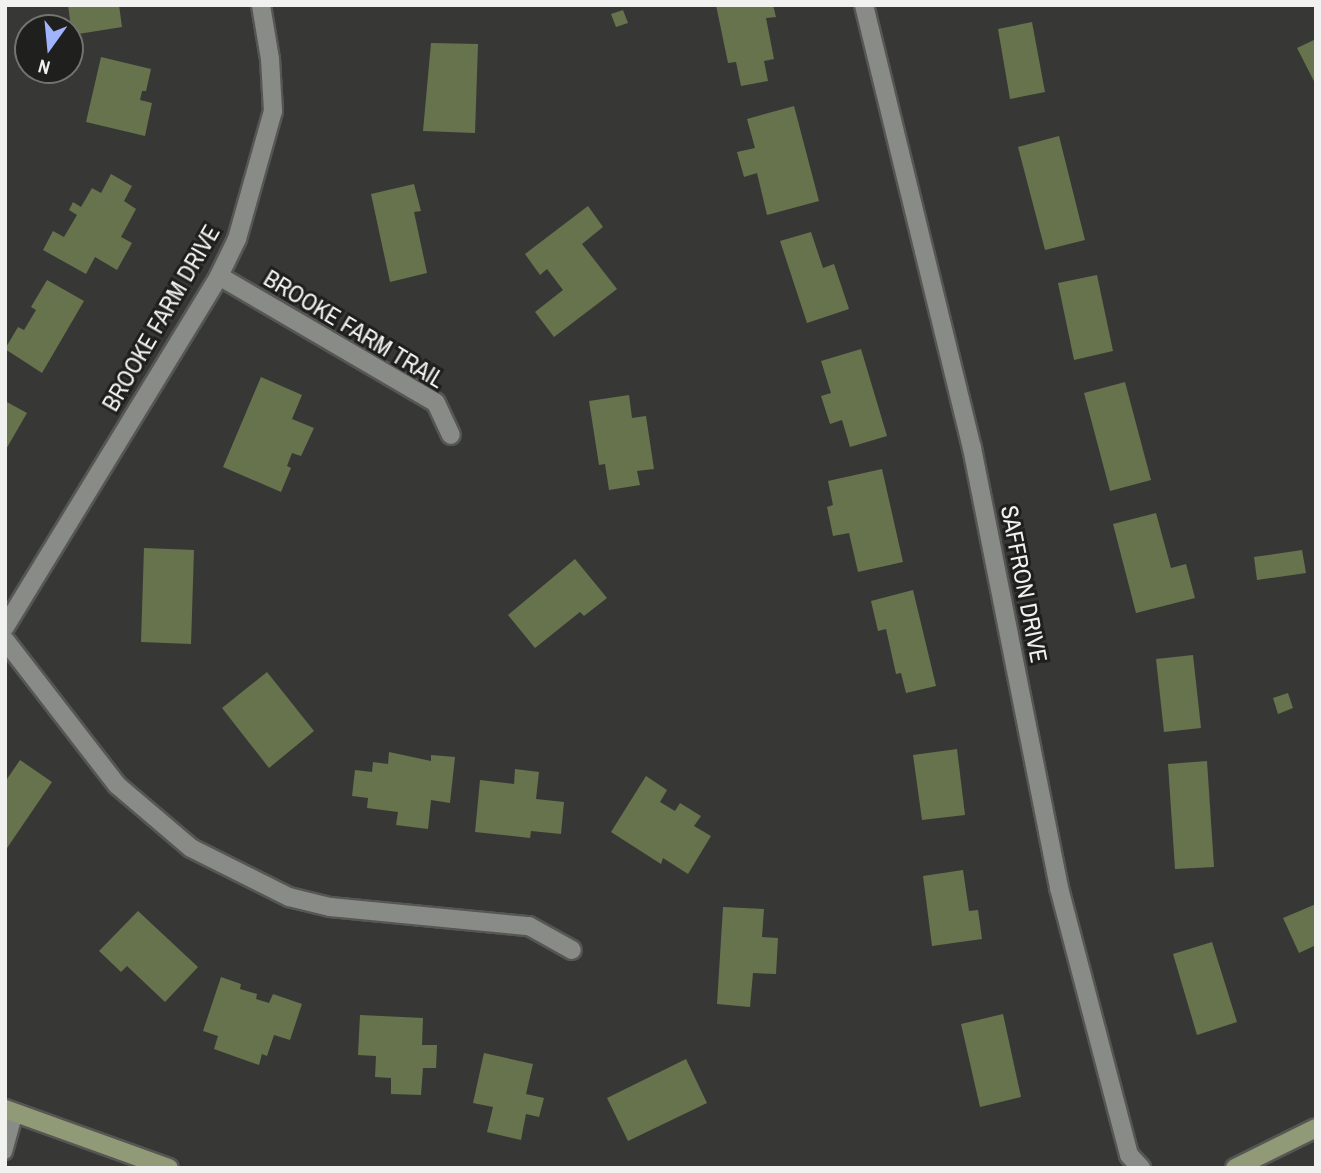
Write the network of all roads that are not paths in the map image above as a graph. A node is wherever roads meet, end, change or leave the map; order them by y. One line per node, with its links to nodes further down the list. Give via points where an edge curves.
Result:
1 (261, 5): 3 (street, BROOKE FARM DRIVE, via 271,59 273,111 237,239)
2 (864, 5): 12 (street, SAFFRON DRIVE, via 972,448 1059,888 1129,1155)
3 (219, 276): 4 (street, BROOKE FARM TRAIL, via 436,403); 5 (street, BROOKE FARM DRIVE)
4 (451, 435)
5 (5, 627)
6 (5, 640): 7 (street, via 117,785 191,848 289,897 330,907 529,926)
7 (572, 950)
8 (10, 1111): 10 (lane); 11 (main road)
9 (1316, 1128): 13 (main road)
10 (5, 1152)
11 (169, 1168)
12 (1141, 1168)
13 (1235, 1168)

